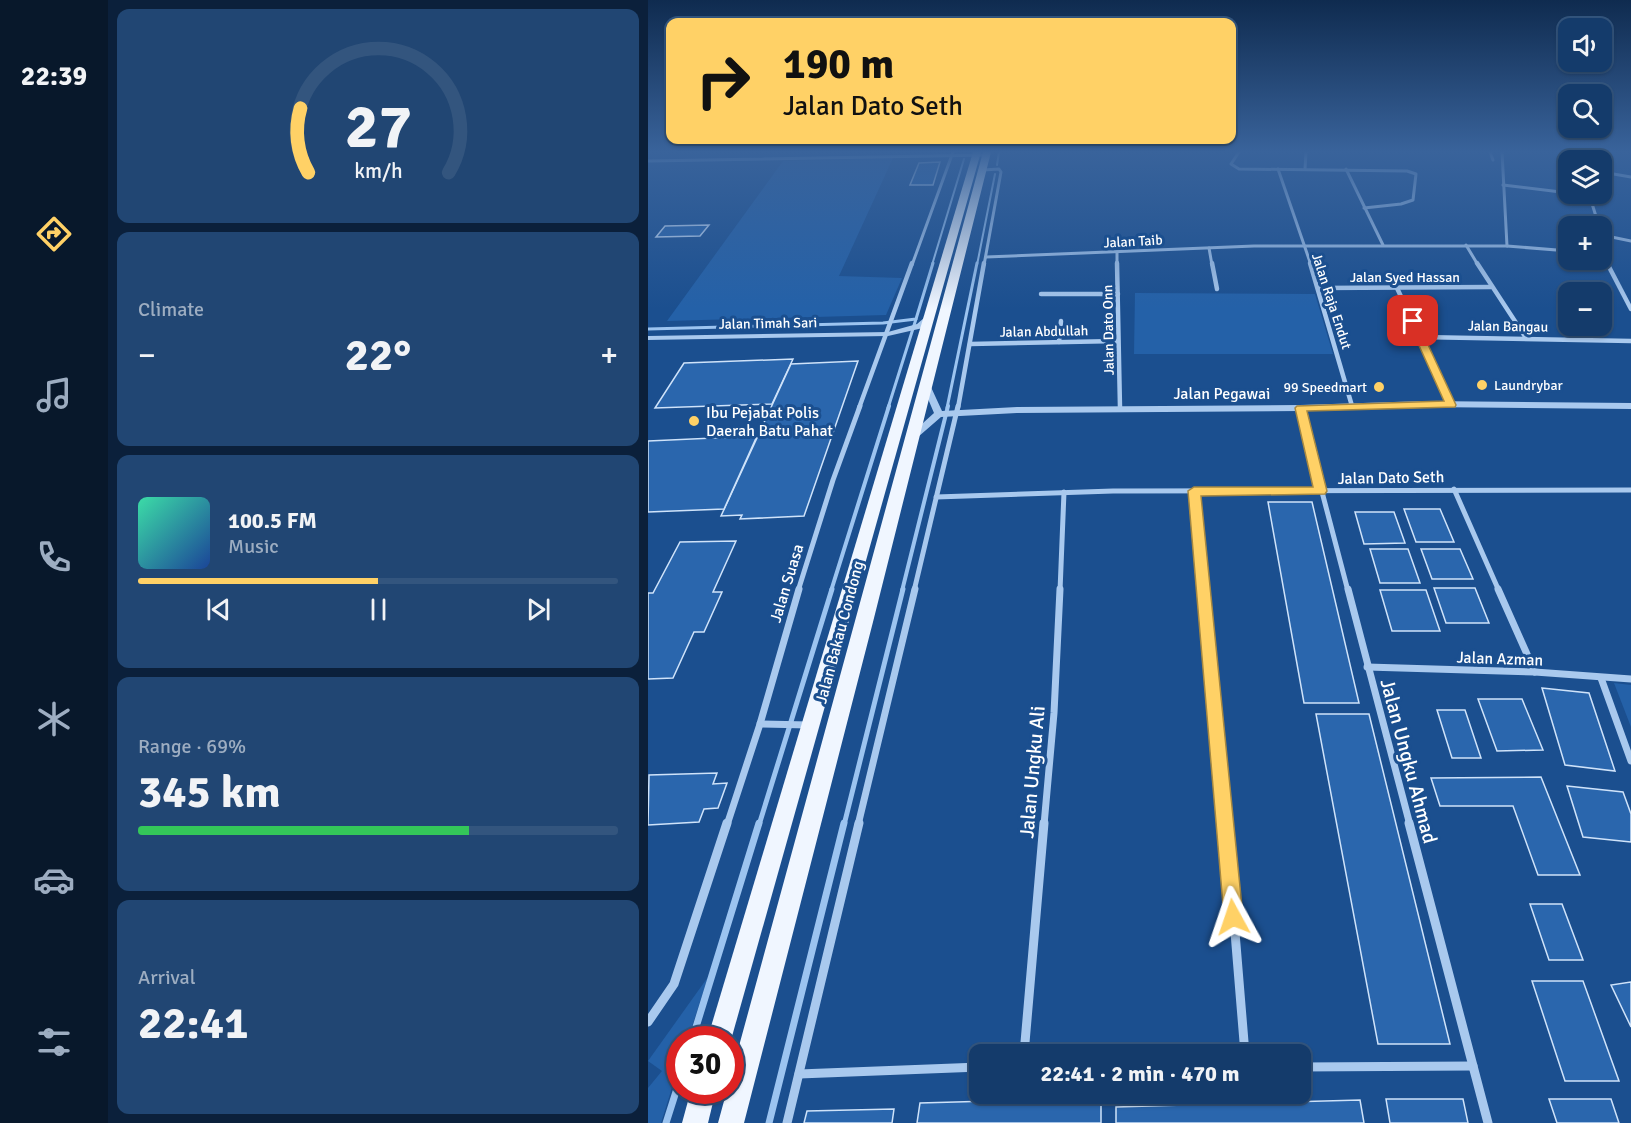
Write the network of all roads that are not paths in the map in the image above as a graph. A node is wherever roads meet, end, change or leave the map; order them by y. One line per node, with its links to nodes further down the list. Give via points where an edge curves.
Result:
1 (935, 204): 30 (street, Jalan Suasa)
2 (965, 204): 29 (main road, Jalan Bakau Condong)
3 (971, 204): 38 (main road, Jalan Bakau Condong)
4 (995, 204): 19 (street)
5 (1290, 204): 12 (street, Jalan Raja Endut)
6 (1362, 204): 9 (street)
7 (1397, 204): 9 (street)
8 (1504, 204): 15 (street)
9 (1364, 208): 13 (street)
10 (1612, 237): 11 (street)
11 (1631, 241)
12 (1303, 245): 13 (street, Jalan Taib); 16 (street, Jalan Taib); 22 (street, Jalan Raja Endut)
13 (1383, 245): 14 (street, Jalan Taib)
14 (1466, 245): 15 (street, Jalan Taib); 21 (street)
15 (1507, 246): 17 (street, Jalan Taib)
16 (1209, 248): 18 (street, Jalan Taib); 24 (street)
17 (1558, 250)
18 (1117, 252): 19 (street, Jalan Taib); 26 (street, Jalan Dato Onn)
19 (986, 257): 37 (street)
20 (1610, 270): 27 (street)
21 (1491, 287): 23 (street, Jalan Syed Hassan); 33 (street)
22 (1319, 288): 23 (street, Jalan Syed Hassan); 40 (street, Jalan Raja Endut)
23 (1398, 288): 31 (street)
24 (1217, 289)
25 (1041, 294): 26 (street)
26 (1118, 294): 34 (street, Jalan Dato Onn)
27 (1631, 309)
28 (1061, 321): 36 (street)
29 (924, 323): 30 (street, Jalan Timah Sari, via 899,333); 58 (main road, Jalan Bakau Condong)
30 (890, 330): 32 (street, Jalan Timah Sari); 57 (street, Jalan Suasa, via 815,534)
31 (1420, 337): 33 (street, Jalan Bangau); 39 (street)
32 (648, 338)
33 (1526, 338): 35 (street, Jalan Bangau)
34 (1118, 341): 36 (street, Jalan Abdullah); 41 (street, Jalan Dato Onn)
35 (1631, 341)
36 (1059, 342): 37 (street, Jalan Abdullah)
37 (970, 344): 44 (street)
38 (927, 387): 45 (street); 46 (main road, Jalan Bakau Condong)
39 (1451, 405): 40 (street, Jalan Pegawai); 43 (street, Jalan Pegawai)
40 (1352, 406): 42 (street, Jalan Pegawai)
41 (1120, 408): 42 (street, Jalan Pegawai); 44 (street, Jalan Pegawai)
42 (1300, 408): 50 (street, Jalan Ungku Ahmad)
43 (1630, 408)
44 (955, 413): 45 (street, Jalan Pegawai); 52 (street)
45 (941, 414): 46 (street)
46 (915, 435): 70 (main road, Jalan Bakau Condong)
47 (1454, 489): 48 (street, Jalan Dato Seth); 50 (street, Jalan Dato Seth); 54 (street)
48 (1631, 490)
49 (1194, 491): 50 (street, Jalan Dato Seth); 51 (street, Jalan Dato Seth); 63 (street)
50 (1321, 491): 53 (street, Jalan Ungku Ahmad)
51 (1064, 492): 52 (street, Jalan Dato Seth); 62 (street, Jalan Ungku Ali, via 1054,713)
52 (936, 496): 67 (street)
53 (1367, 667): 54 (street, Jalan Azman); 64 (street, Jalan Ungku Ahmad)
54 (1535, 672): 55 (street, Jalan Azman)
55 (1601, 678): 56 (street, Jalan Azman); 59 (street)
56 (1631, 679)
57 (760, 724): 58 (street); 60 (street, Jalan Suasa, via 674,984)
58 (803, 725): 61 (main road, Jalan Bakau Condong)
59 (1631, 761)
60 (648, 1022)
61 (723, 1026)
62 (1025, 1044)
63 (1244, 1044)
64 (1473, 1066): 66 (street); 72 (street, Jalan Ungku Ahmad)
65 (969, 1067): 67 (street)
66 (1311, 1067)
67 (799, 1074): 71 (street)
68 (700, 1104): 69 (main road)
69 (695, 1123)
70 (731, 1123)
71 (788, 1123)
72 (1488, 1123)

